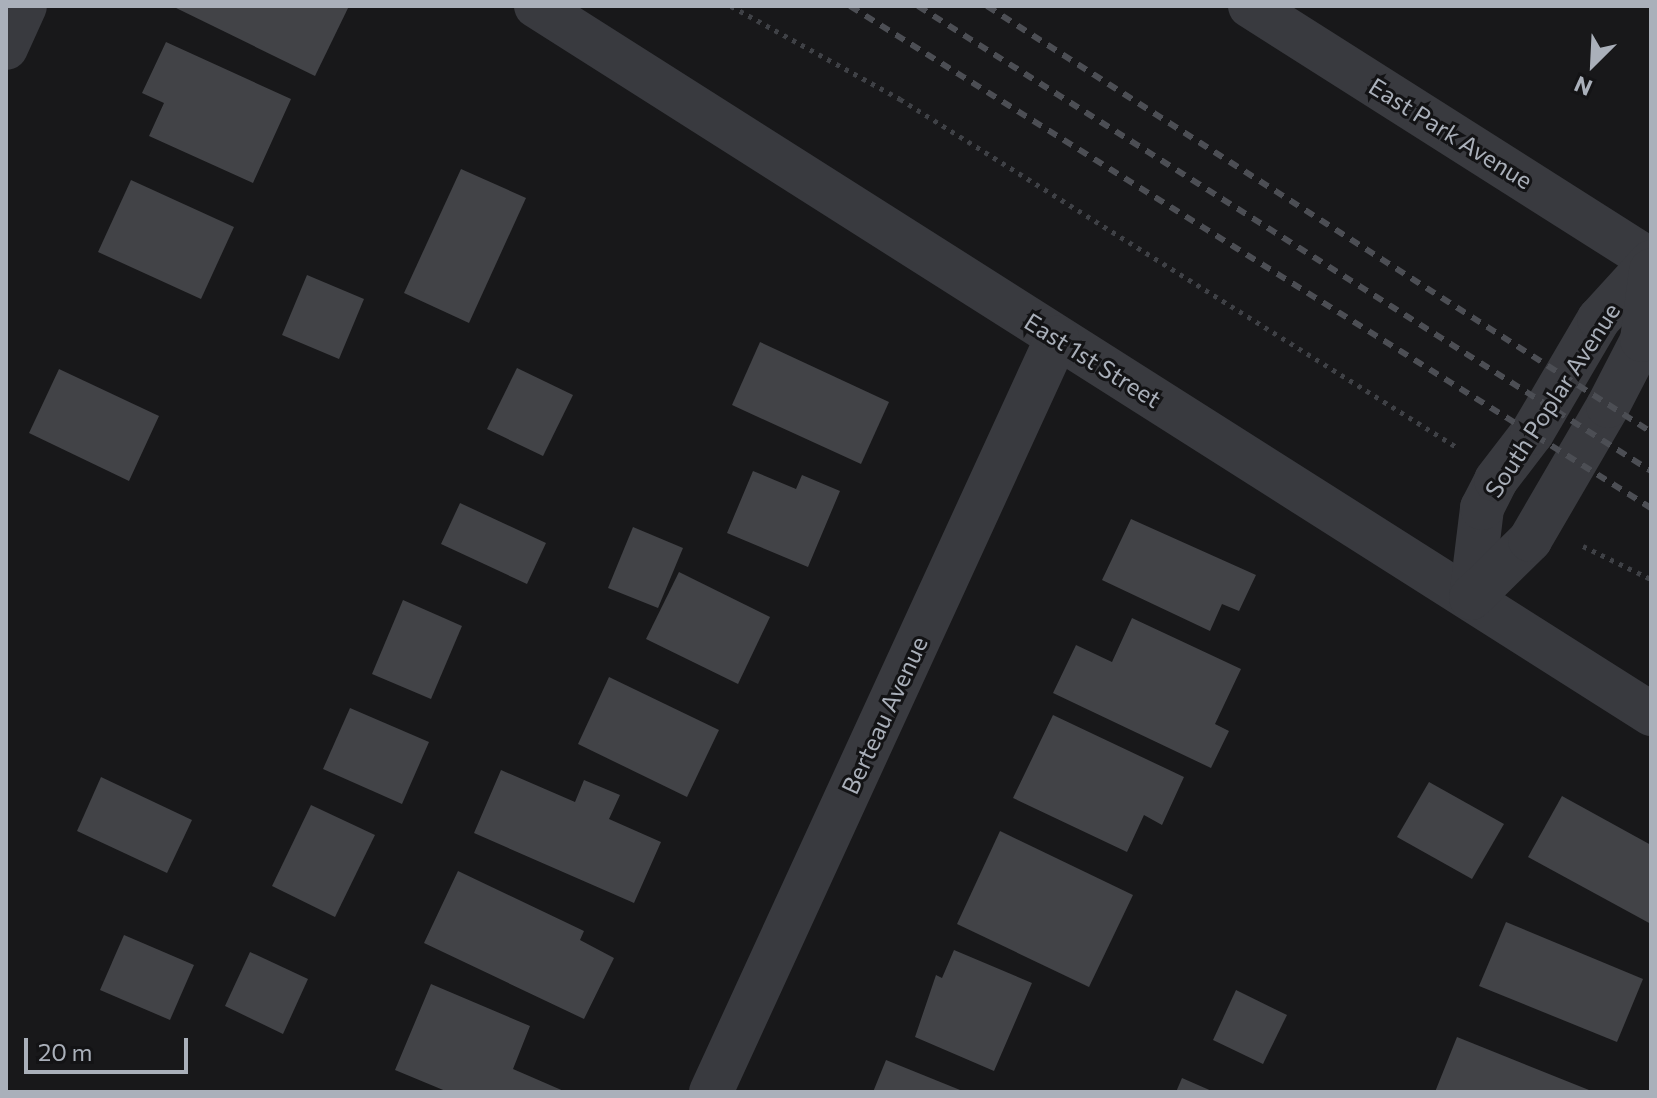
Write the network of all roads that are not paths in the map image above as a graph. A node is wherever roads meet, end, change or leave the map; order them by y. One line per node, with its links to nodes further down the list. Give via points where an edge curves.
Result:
1 (25, 6): 4 (street)
2 (536, 6): 7 (street, East 1st Street)
3 (1250, 6): 5 (street, East Park Avenue)
4 (6, 48)
5 (1651, 261): 8 (street, South Poplar Avenue, via 1599,319 1532,433 1496,480 1482,508)
6 (1651, 271): 8 (street, South Poplar Avenue, via 1642,340 1530,540)
7 (1057, 338): 8 (street, East 1st Street); 10 (street, Berteau Avenue)
8 (1471, 598): 9 (street, East 1st Street)
9 (1651, 714)
10 (711, 1092)

